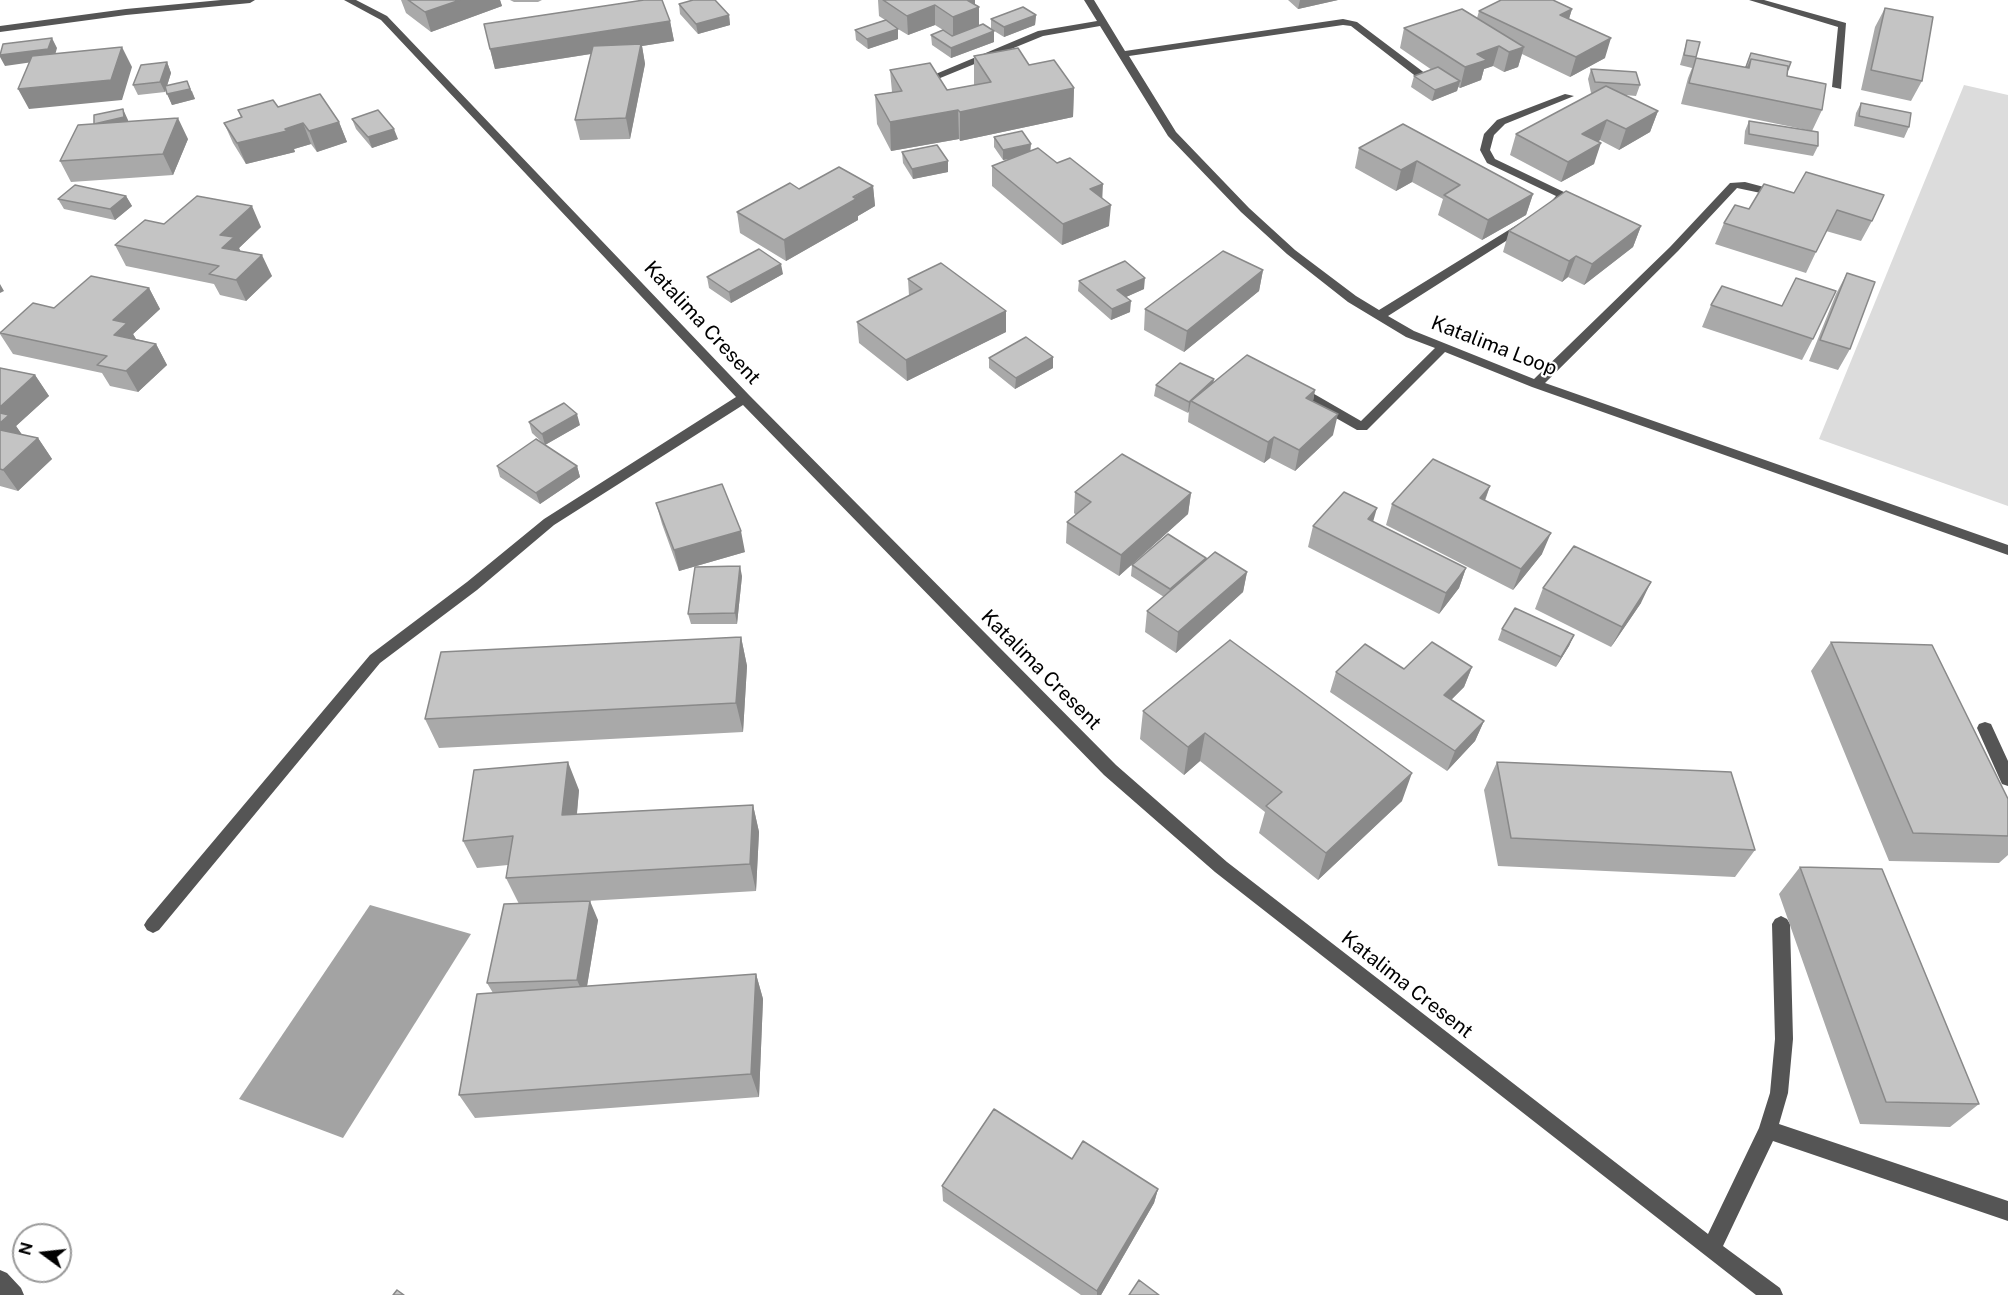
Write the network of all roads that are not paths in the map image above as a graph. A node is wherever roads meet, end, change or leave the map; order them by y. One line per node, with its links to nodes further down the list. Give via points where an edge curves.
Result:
1 (250, 0): 6 (street)
2 (349, 0): 17 (street, Katalima Cresent, via 384,18)
3 (1089, 0): 5 (street, Katalima Loop)
4 (1754, 0): 10 (street, via 1843,25)
5 (1103, 23): 7 (street, Katalima Loop); 9 (street, via 1041,33)
6 (0, 29)
7 (1122, 54): 8 (street, via 1343,22 1354,24); 13 (street, Katalima Loop, via 1172,134 1245,210 1291,252)
8 (1422, 76)
9 (924, 81)
10 (1837, 87)
11 (1569, 96): 13 (street, via 1501,122 1489,134 1485,150 1491,160 1562,195 1561,201)
12 (1775, 193): 15 (street, via 1734,185)
13 (1379, 316): 14 (street, Katalima Loop)
14 (1443, 347): 15 (street, Katalima Loop); 16 (street, via 1362,427)
15 (1536, 384): 18 (street, Katalima Loop)
16 (1304, 394)
17 (744, 398): 22 (street, via 549,522 375,659); 25 (street, Katalima Cresent, via 1110,770 1221,867)
18 (2008, 550)
19 (1984, 728): 20 (street)
20 (2008, 779)
21 (1781, 924): 23 (street, via 1784,1039 1779,1093)
22 (153, 925)
23 (1768, 1130): 24 (street); 25 (street)
24 (2008, 1211)
25 (1711, 1249): 28 (street, Katalima Cresent)
26 (0, 1281): 27 (street)
27 (14, 1295)
28 (1773, 1295)

